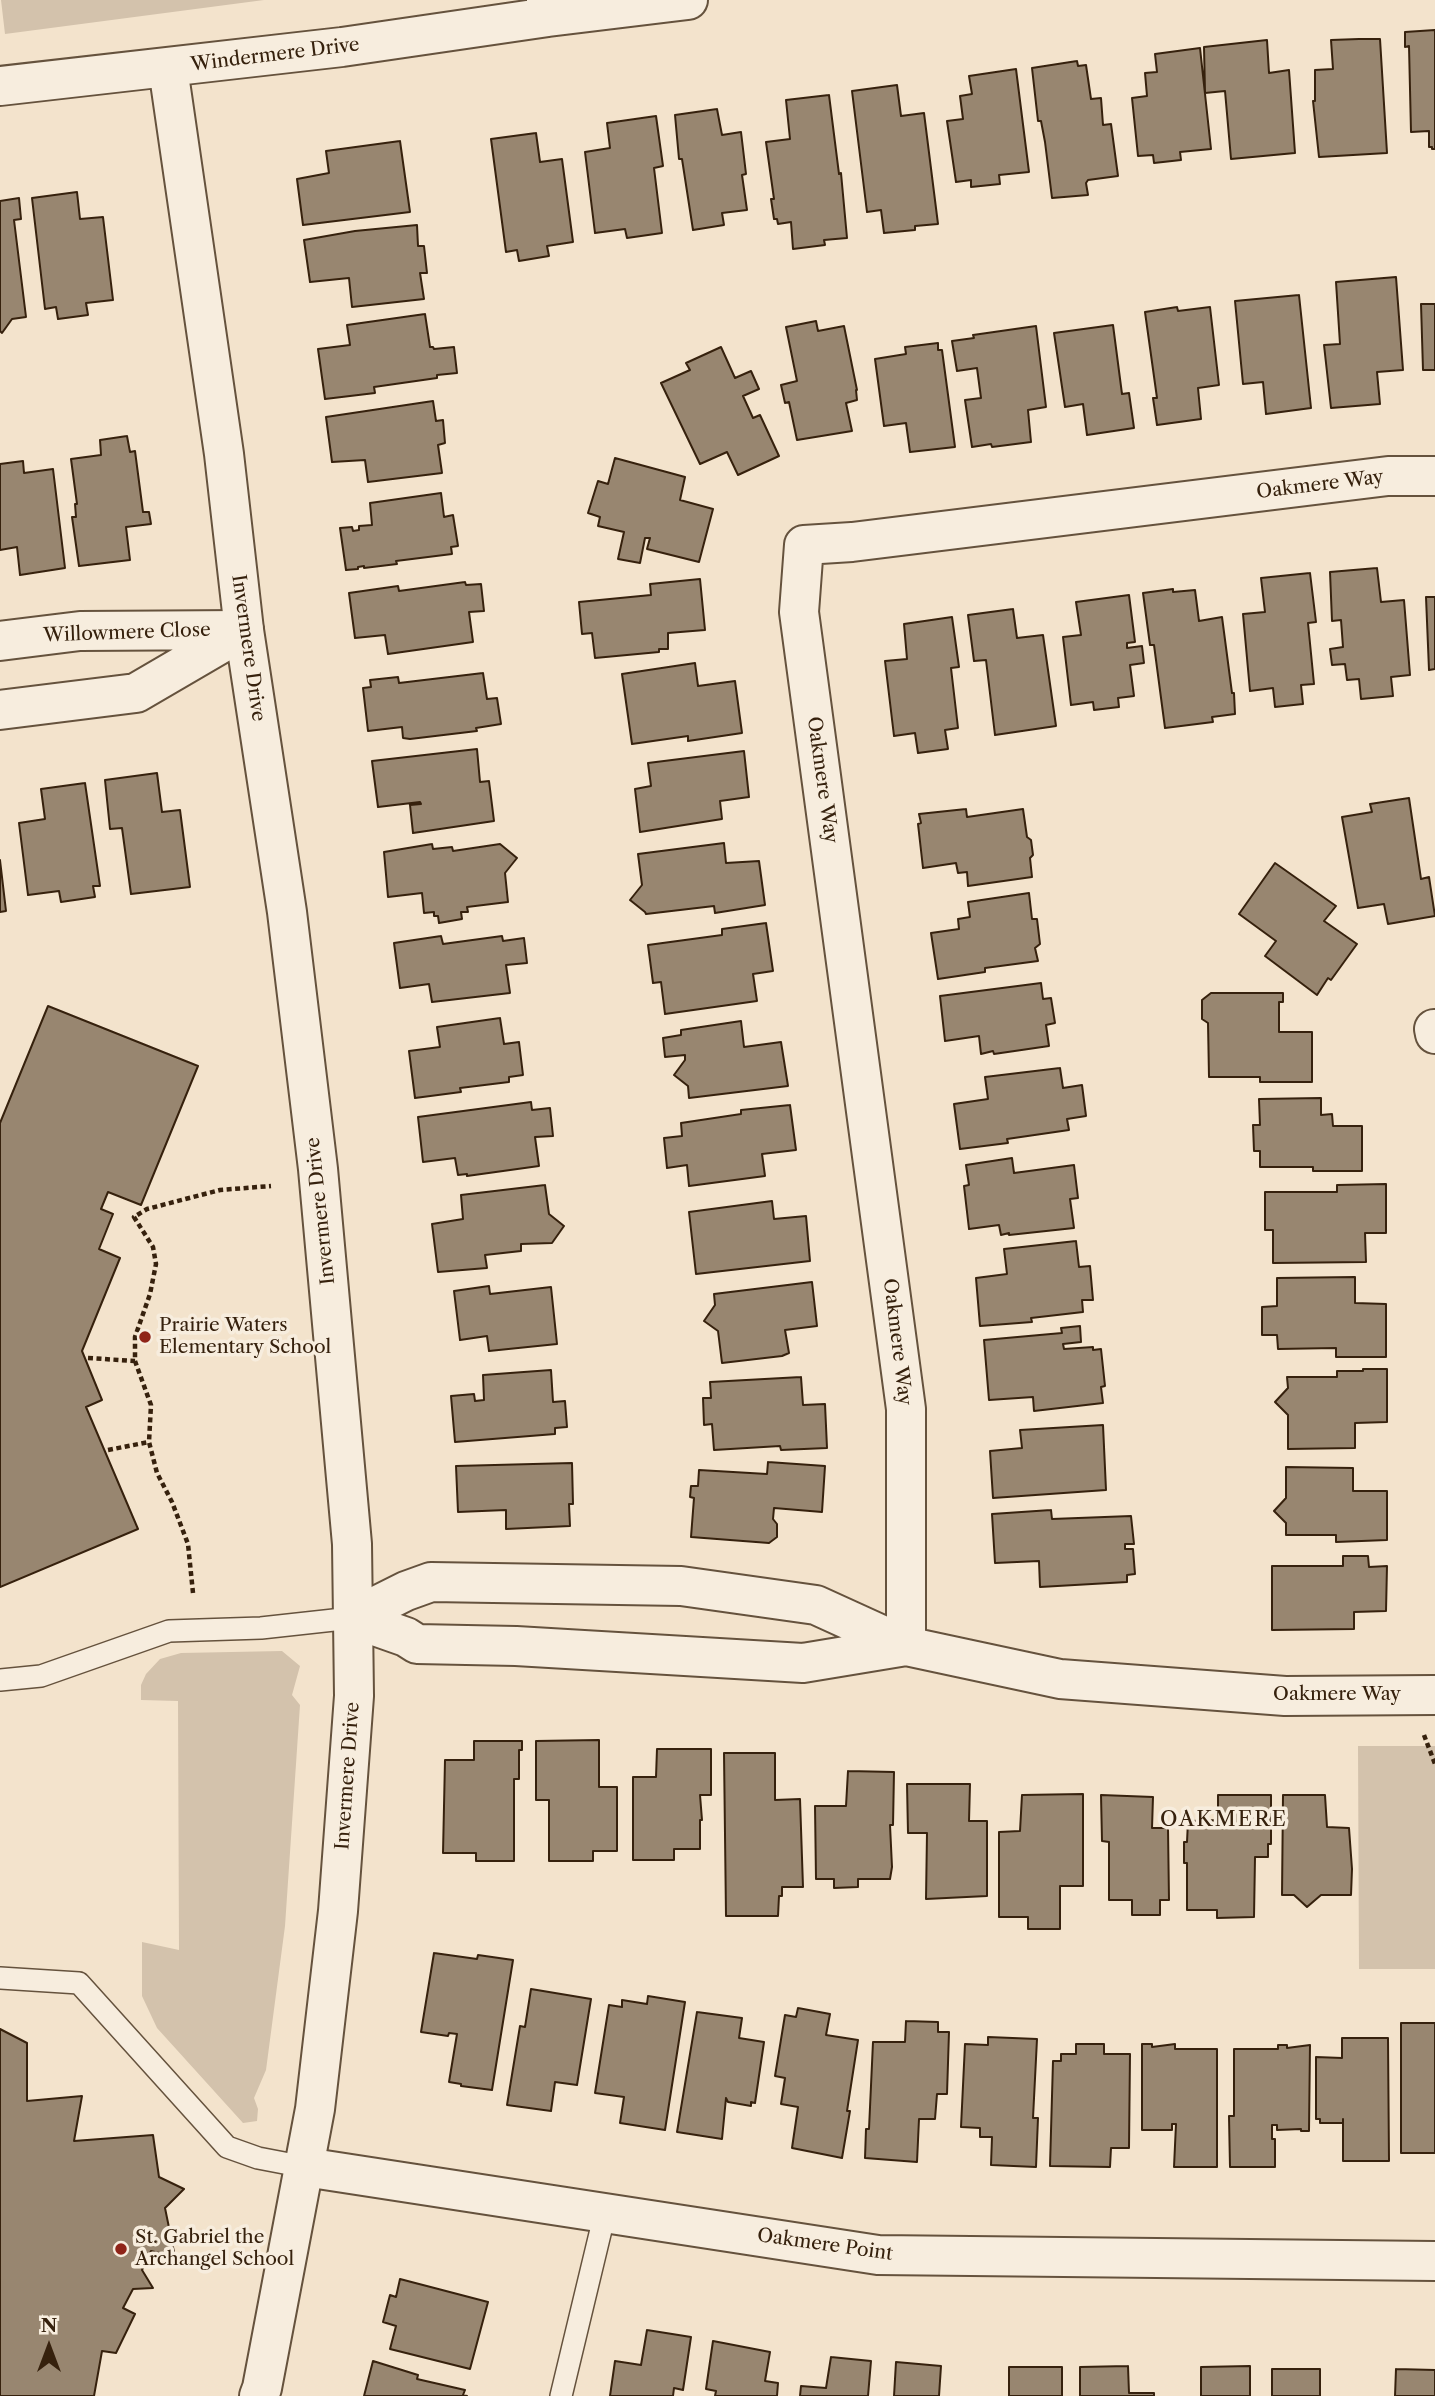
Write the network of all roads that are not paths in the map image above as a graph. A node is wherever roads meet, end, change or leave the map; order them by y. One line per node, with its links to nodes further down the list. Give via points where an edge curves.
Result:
1 (688, 0): 2 (street, Windermere Drive)
2 (547, 9): 3 (street, Windermere Drive)
3 (168, 68): 4 (street, Windermere Drive); 6 (street, Invermere Drive, via 222,441)
4 (0, 86)
5 (1435, 475): 12 (street, Oakmere Way, via 1388,476 804,545 799,612 906,1409)
6 (244, 630): 7 (street, Willowmere Close, via 80,631); 8 (street, Willowmere Close, via 136,693); 11 (street, Invermere Drive, via 287,912 318,1169 352,1544)
7 (0, 641)
8 (0, 710)
9 (1434, 1029): 10 (street)
10 (1435, 1034)
11 (352, 1618): 12 (street, Oakmere Way, via 416,1644 803,1662); 12 (street, Oakmere Way, via 431,1582 681,1586 816,1605); 13 (lane, via 261,1628 169,1631 41,1676); 16 (street, Invermere Drive, via 354,1696 338,1912)
12 (906, 1646): 14 (street, Oakmere Way, via 1060,1679 1285,1696)
13 (0, 1680)
14 (1435, 1695)
15 (0, 1978): 16 (lane, via 79,1983 228,2147)
16 (305, 2167): 17 (street, Oakmere Point); 19 (street, Invermere Drive)
17 (605, 2213): 18 (street, Oakmere Point, via 878,2256); 20 (lane)
18 (1435, 2260)
19 (259, 2396)
20 (561, 2396)

